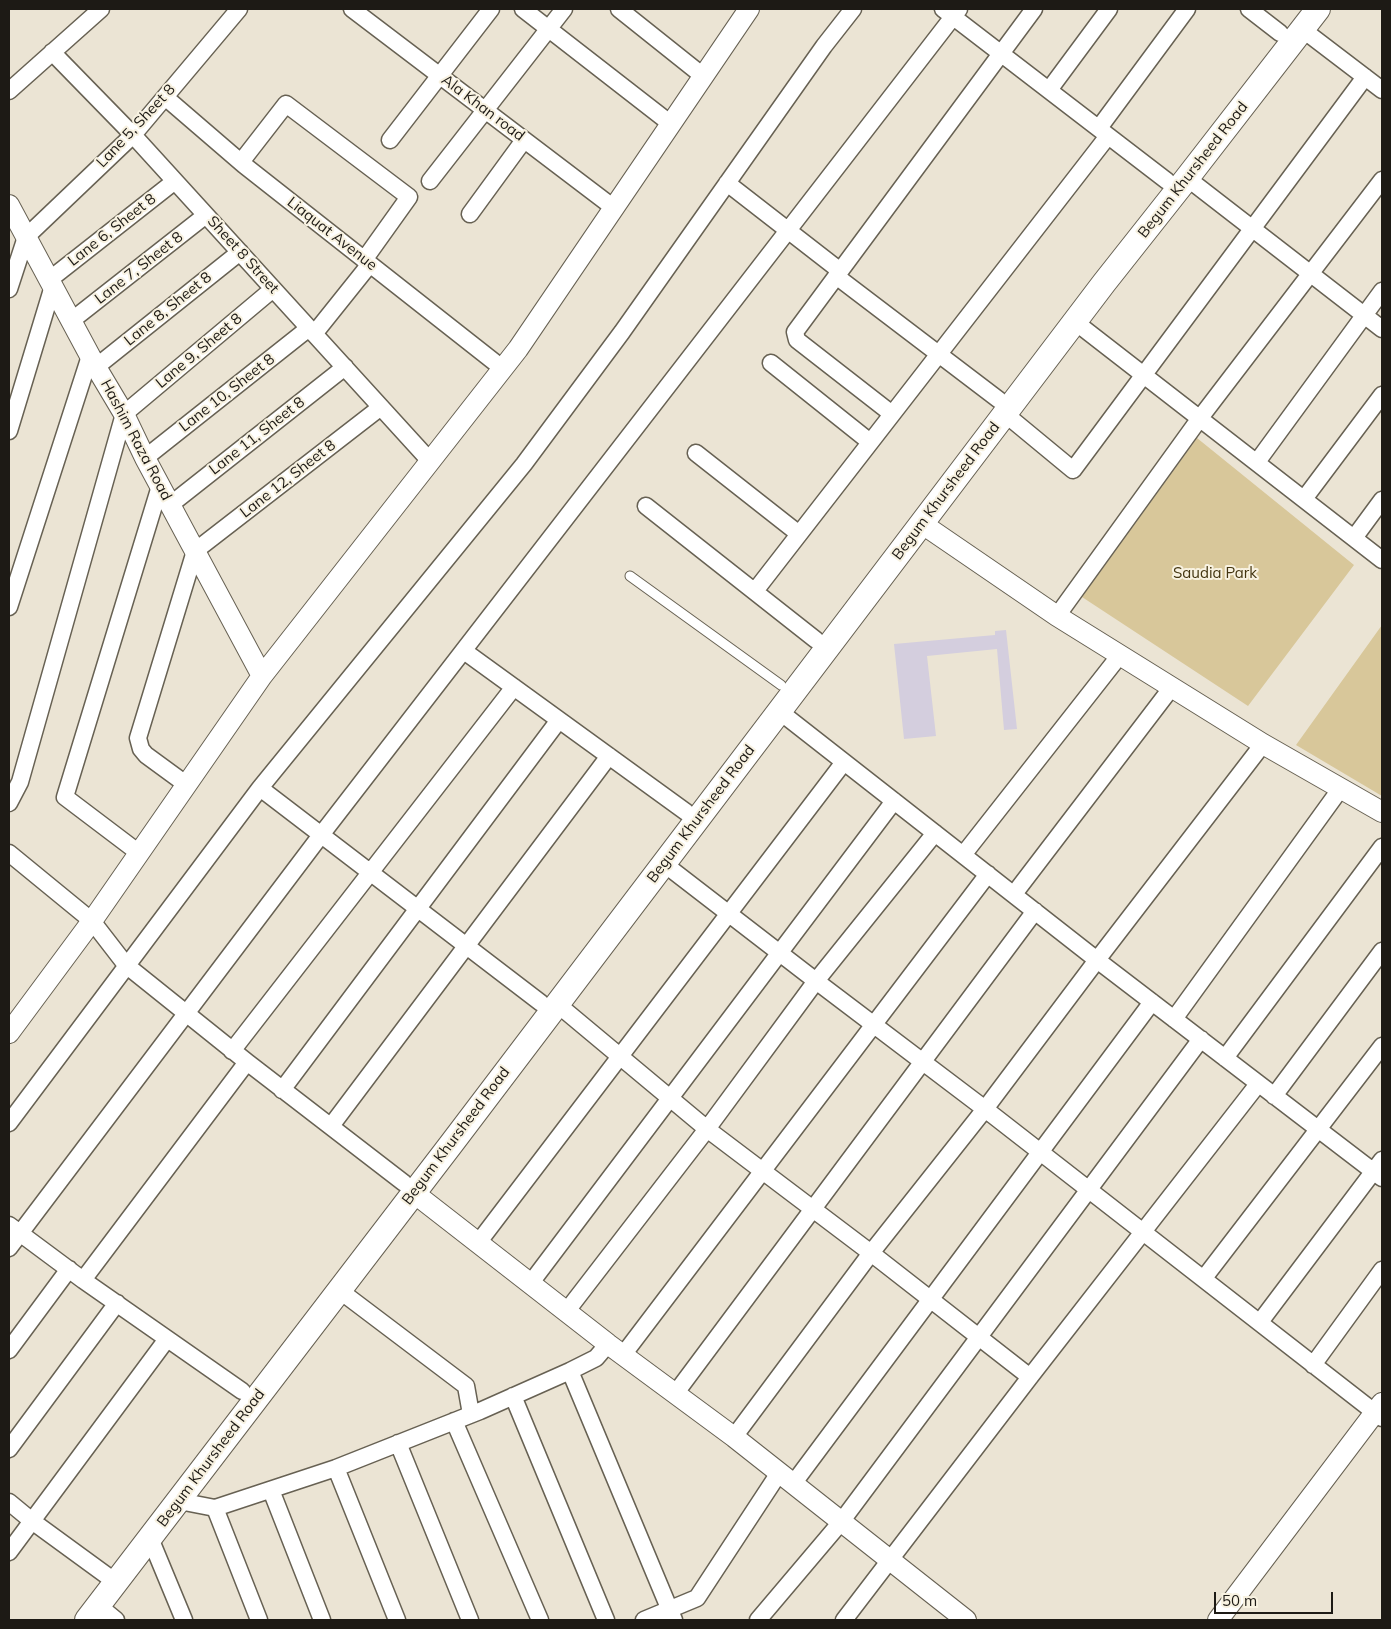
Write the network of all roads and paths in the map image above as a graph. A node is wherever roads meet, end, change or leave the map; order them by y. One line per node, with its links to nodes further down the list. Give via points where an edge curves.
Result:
1 (239, 9): 26 (street, Lane 5, Sheet 8)
2 (352, 9): 20 (street, Ala Khan road)
3 (491, 9): 20 (street)
4 (523, 9): 17 (street)
5 (564, 9): 17 (street)
6 (619, 9): 21 (street)
7 (749, 9): 21 (street)
8 (853, 9): 38 (street)
9 (1034, 9): 19 (street)
10 (1109, 9): 23 (street)
11 (1187, 9): 29 (street)
12 (1249, 9): 16 (street)
13 (1318, 9): 16 (main road, Begum Khursheed Road)
14 (94, 11): 18 (street)
15 (951, 11): 19 (street); 44 (street)
16 (1293, 24): 22 (street); 34 (main road, Begum Khursheed Road)
17 (548, 28): 27 (street); 28 (street)
18 (52, 52): 25 (street); 30 (street, Sheet 8 Street)
19 (1001, 54): 23 (street); 48 (street)
20 (440, 76): 27 (street, Ala Khan road); 31 (street)
21 (703, 76): 28 (street)
22 (1365, 77): 24 (street); 43 (street)
23 (1049, 90): 29 (street)
24 (1382, 90)
25 (9, 91)
26 (165, 97): 30 (street, Lane 5, Sheet 8); 33 (street, Liaquat Avenue)
27 (485, 110): 32 (street, Ala Khan road); 37 (street)
28 (671, 124): 40 (street)
29 (1103, 132): 34 (street); 59 (street)
30 (133, 135): 36 (street, Sheet 8 Street); 45 (street, Lane 5, Sheet 8)
31 (390, 140)
32 (524, 140): 40 (street, Ala Khan road); 41 (street)
33 (241, 162): 47 (street, Liaquat Avenue); 47 (street, Lane 10, Sheet 8, via 286,104 409,197)
34 (1177, 180): 43 (street); 56 (main road, Begum Khursheed Road); 67 (main road, Begum Khursheed Road)
35 (1382, 180): 49 (street)
36 (175, 181): 42 (street, Sheet 8 Street); 50 (street, Lane 6, Sheet 8)
37 (430, 181)
38 (727, 183): 44 (street); 103 (street, via 524,464)
39 (9, 205): 45 (street, Hashim Raza Road)
40 (614, 208): 63 (street)
41 (470, 214)
42 (206, 215): 46 (street, Sheet 8 Street); 55 (street, Lane 7, Sheet 8)
43 (1253, 228): 49 (street); 64 (street)
44 (788, 230): 48 (street); 92 (street)
45 (26, 237): 50 (street, Hashim Raza Road); 51 (street)
46 (240, 252): 52 (street, Sheet 8 Street); 60 (street, Lane 8, Sheet 8)
47 (367, 262): 58 (street, Lane 10, Sheet 8); 63 (street, Liaquat Avenue)
48 (838, 273): 59 (street); 69 (street, via 796,329 795,336)
49 (1310, 273): 54 (street); 70 (street)
50 (51, 283): 55 (street, Hashim Raza Road); 71 (street)
51 (9, 288)
52 (273, 289): 58 (street, Sheet 8 Street); 68 (street, Lane 9, Sheet 8)
53 (1382, 291): 54 (street)
54 (1364, 315): 57 (street); 76 (street)
55 (71, 321): 60 (street, Hashim Raza Road)
56 (1074, 321): 64 (street); 67 (main road, Begum Khursheed Road)
57 (1382, 329)
58 (311, 331): 62 (street, Sheet 8 Street); 74 (street, Lane 10, Sheet 8)
59 (939, 354): 67 (street); 69 (street)
60 (93, 361): 68 (street, Hashim Raza Road); 89 (street)
61 (771, 363): 72 (street)
62 (345, 367): 66 (street, Sheet 8 Street); 80 (street, Lane 11, Sheet 8)
63 (502, 368): 75 (street)
64 (1144, 375): 67 (street, via 1073,470); 70 (street)
65 (1382, 394): 78 (street)
66 (382, 407): 75 (street, Sheet 8 Street); 85 (street, Lane 12, Sheet 8)
67 (1002, 407): 82 (main road, Begum Khursheed Road); 91 (main road, Begum Khursheed Road)
68 (124, 414): 74 (street, Hashim Raza Road); 106 (street, via 20,782)
69 (892, 414): 72 (street)
70 (1200, 418): 76 (street); 90 (street)
71 (9, 431)
72 (870, 442): 83 (street)
73 (696, 453): 83 (street)
74 (145, 458): 77 (street, Hashim Raza Road)
75 (430, 461): 94 (street)
76 (1257, 462): 78 (street)
77 (160, 486): 80 (street, Hashim Raza Road); 113 (street, via 65,797)
78 (1304, 499): 84 (street)
79 (1382, 500): 84 (street)
80 (170, 504): 85 (street, Hashim Raza Road)
81 (646, 506): 88 (street)
82 (921, 523): 90 (street); 97 (main road, Begum Khursheed Road)
83 (799, 534): 88 (street)
84 (1354, 538): 86 (street)
85 (195, 552): 94 (street, Hashim Raza Road); 102 (street, via 138,738 146,755)
86 (1382, 560)
87 (630, 576): 97 (lane)
88 (755, 591): 91 (street)
89 (9, 607)
90 (1057, 616): 93 (street)
91 (816, 640): 97 (main road, Begum Khursheed Road)
92 (464, 651): 95 (street); 110 (street)
93 (1120, 655): 96 (street); 114 (street)
94 (262, 676): 102 (street)
95 (514, 687): 98 (street); 116 (street)
96 (1172, 687): 99 (street); 118 (street)
97 (784, 697): 101 (street); 107 (main road, Begum Khursheed Road); 115 (main road, Begum Khursheed Road)
98 (559, 720): 100 (street); 119 (street)
99 (1263, 744): 104 (street); 127 (street)
100 (609, 756): 107 (street); 124 (street)
101 (844, 762): 105 (street); 121 (street)
102 (186, 784): 113 (street)
103 (260, 788): 110 (street); 128 (street)
104 (1342, 788): 108 (street); 133 (street)
105 (894, 801): 109 (street); 126 (street)
106 (9, 803)
107 (686, 812): 123 (main road, Begum Khursheed Road)
108 (1382, 812)
109 (935, 833): 114 (street); 129 (street)
110 (321, 835): 116 (street); 132 (street)
111 (1382, 847): 140 (street)
112 (9, 853): 122 (street)
113 (139, 853): 122 (street)
114 (963, 855): 117 (street)
115 (664, 863): 121 (street); 123 (main road, Begum Khursheed Road)
116 (370, 872): 119 (street); 138 (street)
117 (988, 874): 118 (street); 134 (street)
118 (1014, 894): 120 (street)
119 (418, 909): 124 (street); 144 (street)
120 (1035, 911): 127 (street); 142 (street)
121 (729, 914): 126 (street); 139 (street)
122 (92, 921): 128 (street); 135 (street)
123 (604, 931): 131 (main road, Begum Khursheed Road)
124 (466, 946): 131 (street); 149 (street)
125 (1382, 951): 145 (street)
126 (779, 953): 129 (street); 146 (street)
127 (1097, 960): 130 (street); 147 (street)
128 (126, 966): 132 (street); 148 (street)
129 (816, 982): 134 (street); 150 (street)
130 (1152, 1002): 133 (street); 152 (street)
131 (549, 1003): 139 (street); 155 (main road, Begum Khursheed Road)
132 (186, 1014): 138 (street); 158 (street)
133 (1174, 1019): 136 (street)
134 (874, 1025): 142 (street); 154 (street)
135 (9, 1033)
136 (1201, 1039): 140 (street); 156 (street)
137 (1382, 1046): 151 (street)
138 (232, 1051): 141 (street)
139 (620, 1056): 146 (street); 160 (street)
140 (1225, 1058): 143 (street)
141 (247, 1062): 144 (street); 166 (street)
142 (922, 1062): 147 (street); 157 (street)
143 (1258, 1084): 145 (street); 159 (street)
144 (282, 1090): 149 (street)
145 (1274, 1096): 151 (street)
146 (670, 1098): 150 (street); 167 (street)
147 (985, 1109): 152 (street); 162 (street)
148 (9, 1123)
149 (330, 1126): 155 (street)
150 (707, 1129): 154 (street); 171 (street)
151 (1318, 1130): 153 (street); 165 (street)
152 (1041, 1152): 156 (street); 169 (street)
153 (1379, 1170): 172 (street)
154 (763, 1171): 157 (street); 176 (street)
155 (409, 1188): 160 (street); 168 (main road, Begum Khursheed Road); 180 (main road, Begum Khursheed Road)
156 (1089, 1189): 159 (street); 173 (street)
157 (813, 1209): 162 (street); 181 (street)
158 (14, 1229): 161 (street); 163 (street)
159 (1143, 1231): 165 (street); 179 (street)
160 (478, 1243): 167 (street)
161 (9, 1248)
162 (870, 1253): 169 (street); 186 (street)
163 (69, 1269): 166 (street); 175 (street)
164 (1382, 1270): 177 (street)
165 (1204, 1278): 172 (street)
166 (83, 1280): 170 (street)
167 (530, 1284): 171 (street)
168 (339, 1290): 184 (street, via 466,1386); 192 (main road, Begum Khursheed Road)
169 (930, 1299): 173 (street); 190 (street)
170 (117, 1304): 174 (street); 188 (street)
171 (566, 1312): 176 (street)
172 (1260, 1322): 177 (street)
173 (979, 1338): 179 (street); 196 (street)
174 (167, 1339): 180 (street); 195 (street)
175 (9, 1350)
176 (616, 1350): 178 (street); 181 (street)
177 (1313, 1365): 183 (street)
178 (570, 1371): 182 (street); 202 (street)
179 (1030, 1377): 199 (street)
180 (242, 1391): 200 (main road, Begum Khursheed Road)
181 (675, 1394): 186 (street)
182 (513, 1396): 184 (street); 210 (street)
183 (1380, 1412): 215 (street)
184 (471, 1414): 185 (street)
185 (454, 1421): 187 (street); 209 (street)
186 (734, 1437): 190 (street)
187 (398, 1444): 189 (street); 208 (street)
188 (9, 1448)
189 (336, 1468): 191 (street); 207 (street)
190 (786, 1479): 196 (street); 202 (street, via 697,1598)
191 (271, 1490): 194 (street); 206 (street)
192 (179, 1501): 194 (street); 197 (main road, Begum Khursheed Road)
193 (9, 1502): 195 (street)
194 (215, 1508): 205 (street)
195 (32, 1521): 198 (street); 200 (street)
196 (841, 1522): 199 (street); 212 (street)
197 (150, 1538): 201 (main road, Begum Khursheed Road); 204 (street)
198 (9, 1552)
199 (890, 1560): 213 (street); 214 (street)
200 (106, 1575): 203 (main road, Begum Khursheed Road)
201 (101, 1615)
202 (671, 1615): 211 (street)
203 (71, 1620)
204 (184, 1620)
205 (260, 1620)
206 (322, 1620)
207 (397, 1620)
208 (470, 1620)
209 (540, 1620)
210 (606, 1620)
211 (644, 1620)
212 (758, 1620)
213 (844, 1620)
214 (966, 1620)
215 (1218, 1620)

